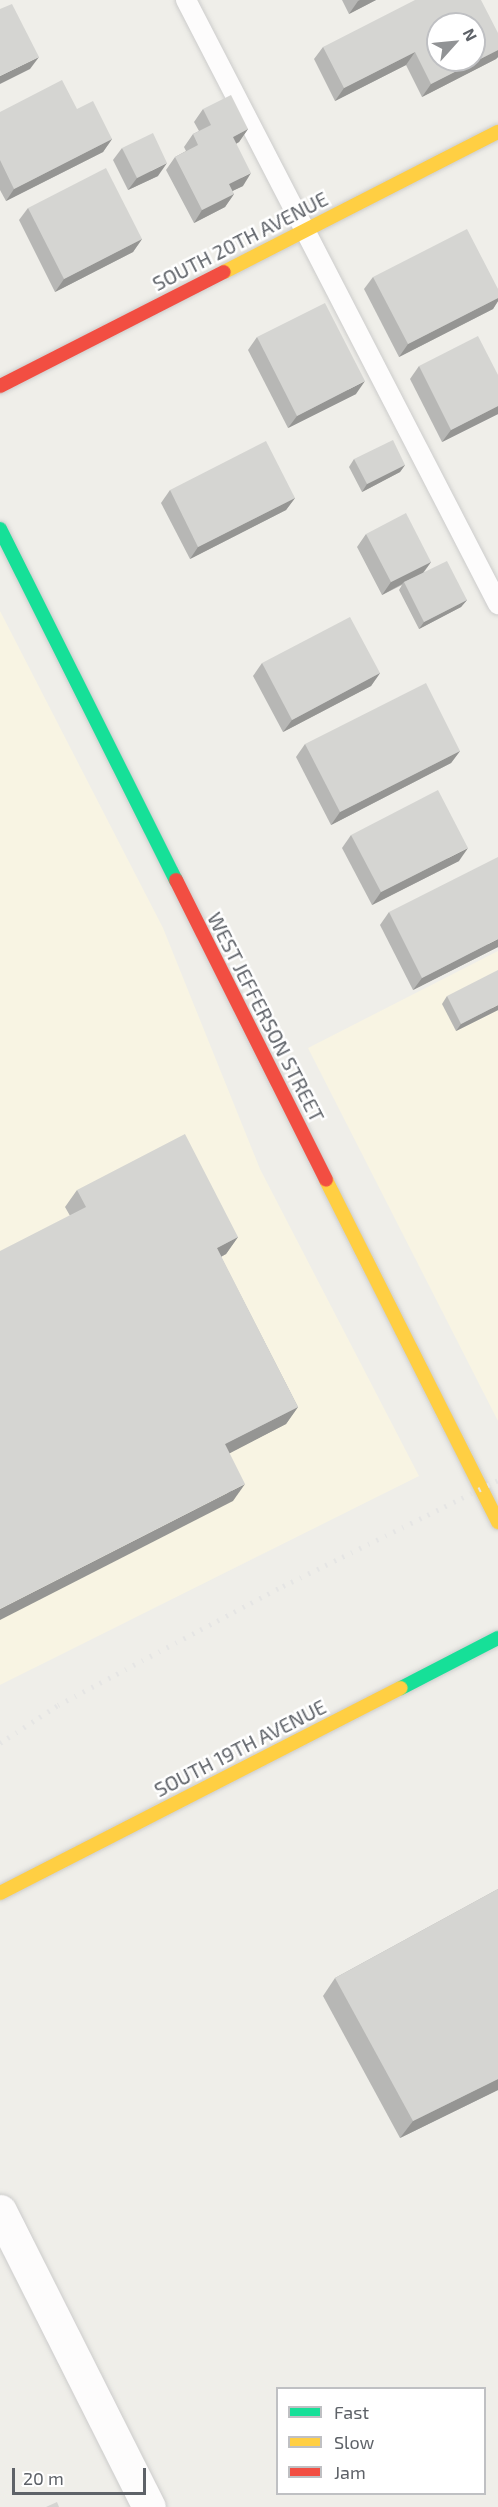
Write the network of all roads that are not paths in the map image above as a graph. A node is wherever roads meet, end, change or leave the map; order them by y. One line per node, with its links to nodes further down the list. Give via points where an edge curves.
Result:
1 (186, 0): 3 (lane)
2 (498, 132): 3 (street, SOUTH 20TH AVENUE)
3 (304, 229): 4 (street, SOUTH 20TH AVENUE); 6 (lane)
4 (0, 386)
5 (0, 529): 7 (street, WEST JEFFERSON STREET)
6 (498, 604)
7 (498, 1522)
8 (498, 1638): 9 (street, SOUTH 19TH AVENUE)
9 (0, 1893)
10 (0, 2211): 11 (street)
11 (149, 2507)

